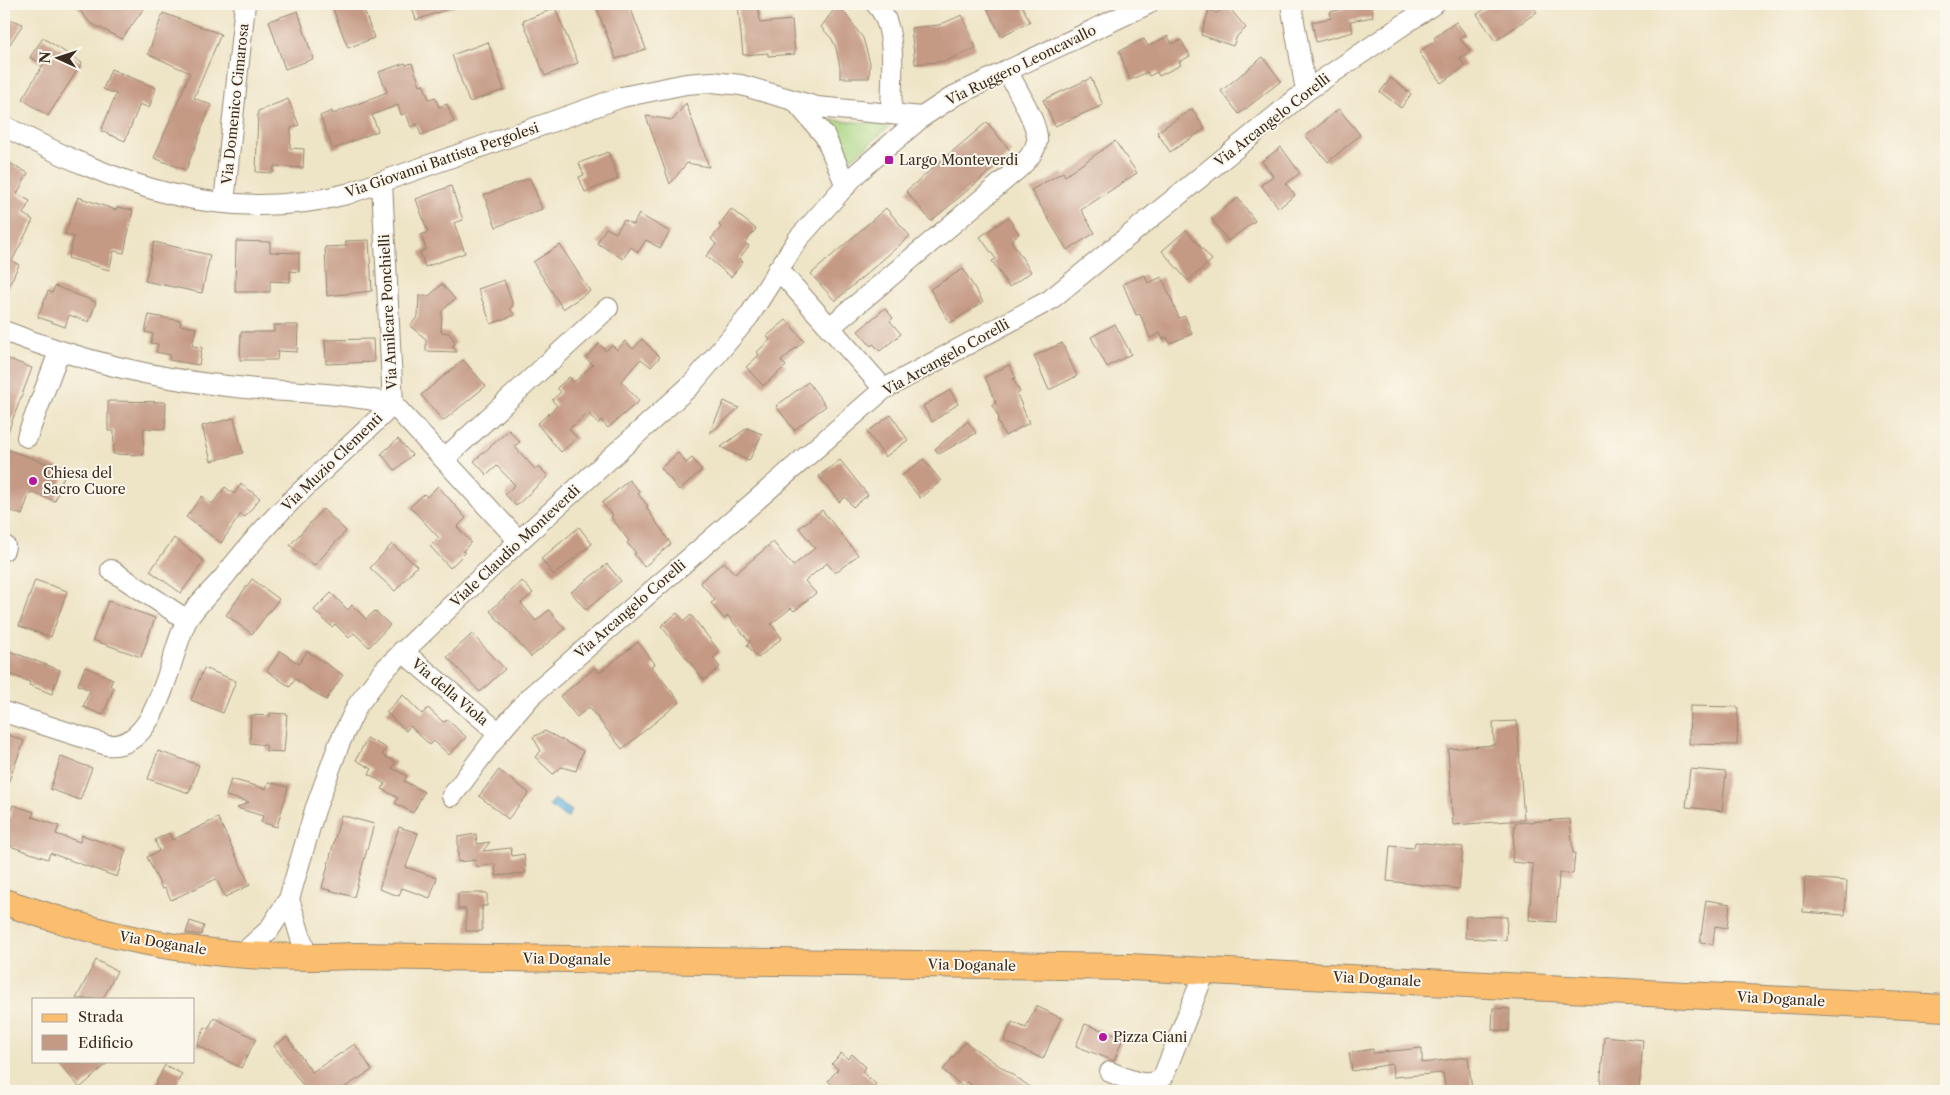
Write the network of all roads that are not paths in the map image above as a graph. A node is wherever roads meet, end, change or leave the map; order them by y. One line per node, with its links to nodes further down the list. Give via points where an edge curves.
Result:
1 (245, 4): 14 (street, Via Domenico Cimarosa)
2 (876, 4): 9 (street, via 886,16 890,32)
3 (1148, 4): 6 (street, Via Ruggero Leoncavallo)
4 (1291, 4): 7 (street)
5 (1434, 4): 7 (street, Via Arcangelo Corelli)
6 (1007, 70): 10 (street, Via Ruggero Leoncavallo, via 954,96); 17 (street, via 1036,133 1032,154)
7 (1306, 91): 20 (street, Via Arcangelo Corelli, via 1050,300)
8 (796, 102): 9 (street, Via Giovanni Battista Pergolesi); 12 (street, Via Giovanni Battista Pergolesi, via 730,83 699,83 650,90 622,97); 13 (street, via 825,136)
9 (891, 114): 10 (street, Via Giovanni Battista Pergolesi)
10 (922, 117): 13 (street, Via Ruggero Leoncavallo)
11 (4, 126): 14 (street, Via Giovanni Battista Pergolesi, via 125,182)
12 (382, 183): 14 (street, Via Giovanni Battista Pergolesi, via 313,200); 21 (street, Via Amilcare Ponchielli)
13 (846, 186): 15 (street, Viale Claudio Monteverdi, via 802,234)
14 (224, 204)
15 (778, 269): 17 (street); 24 (street, Viale Claudio Monteverdi, via 749,316 702,374)
16 (608, 308): 23 (street)
17 (829, 328): 20 (street)
18 (4, 331): 19 (street, Via Muzio Clementi)
19 (59, 352): 21 (street, Via Muzio Clementi, via 180,380 242,388 349,394); 22 (street)
20 (884, 389): 29 (street, Via Arcangelo Corelli, via 544,684)
21 (393, 404): 23 (street, Via Amilcare Ponchielli); 26 (street, Via Muzio Clementi, via 274,518)
22 (27, 438)
23 (444, 459): 24 (street, Via Amilcare Ponchielli)
24 (519, 541): 27 (street, Viale Claudio Monteverdi)
25 (111, 570): 26 (street)
26 (188, 620): 28 (street, Via Muzio Clementi, via 154,708 141,732 130,741 114,746 101,744)
27 (402, 651): 29 (street, Via della Viola); 31 (street, Viale Claudio Monteverdi, via 368,690 344,731 320,794)
28 (4, 712)
29 (499, 733): 30 (street, Via Arcangelo Corelli)
30 (452, 796)
31 (289, 899): 33 (street, Viale Claudio Monteverdi); 34 (street)
32 (4, 902): 33 (main road, Via Doganale, via 116,935 171,946)
33 (254, 955): 34 (main road, Via Doganale)
34 (306, 958): 35 (main road, Via Doganale, via 356,956 1080,966)
35 (1205, 971): 36 (main road, Via Doganale); 37 (street, via 1163,1077 1144,1084)
36 (1946, 1008)
37 (1110, 1072)

